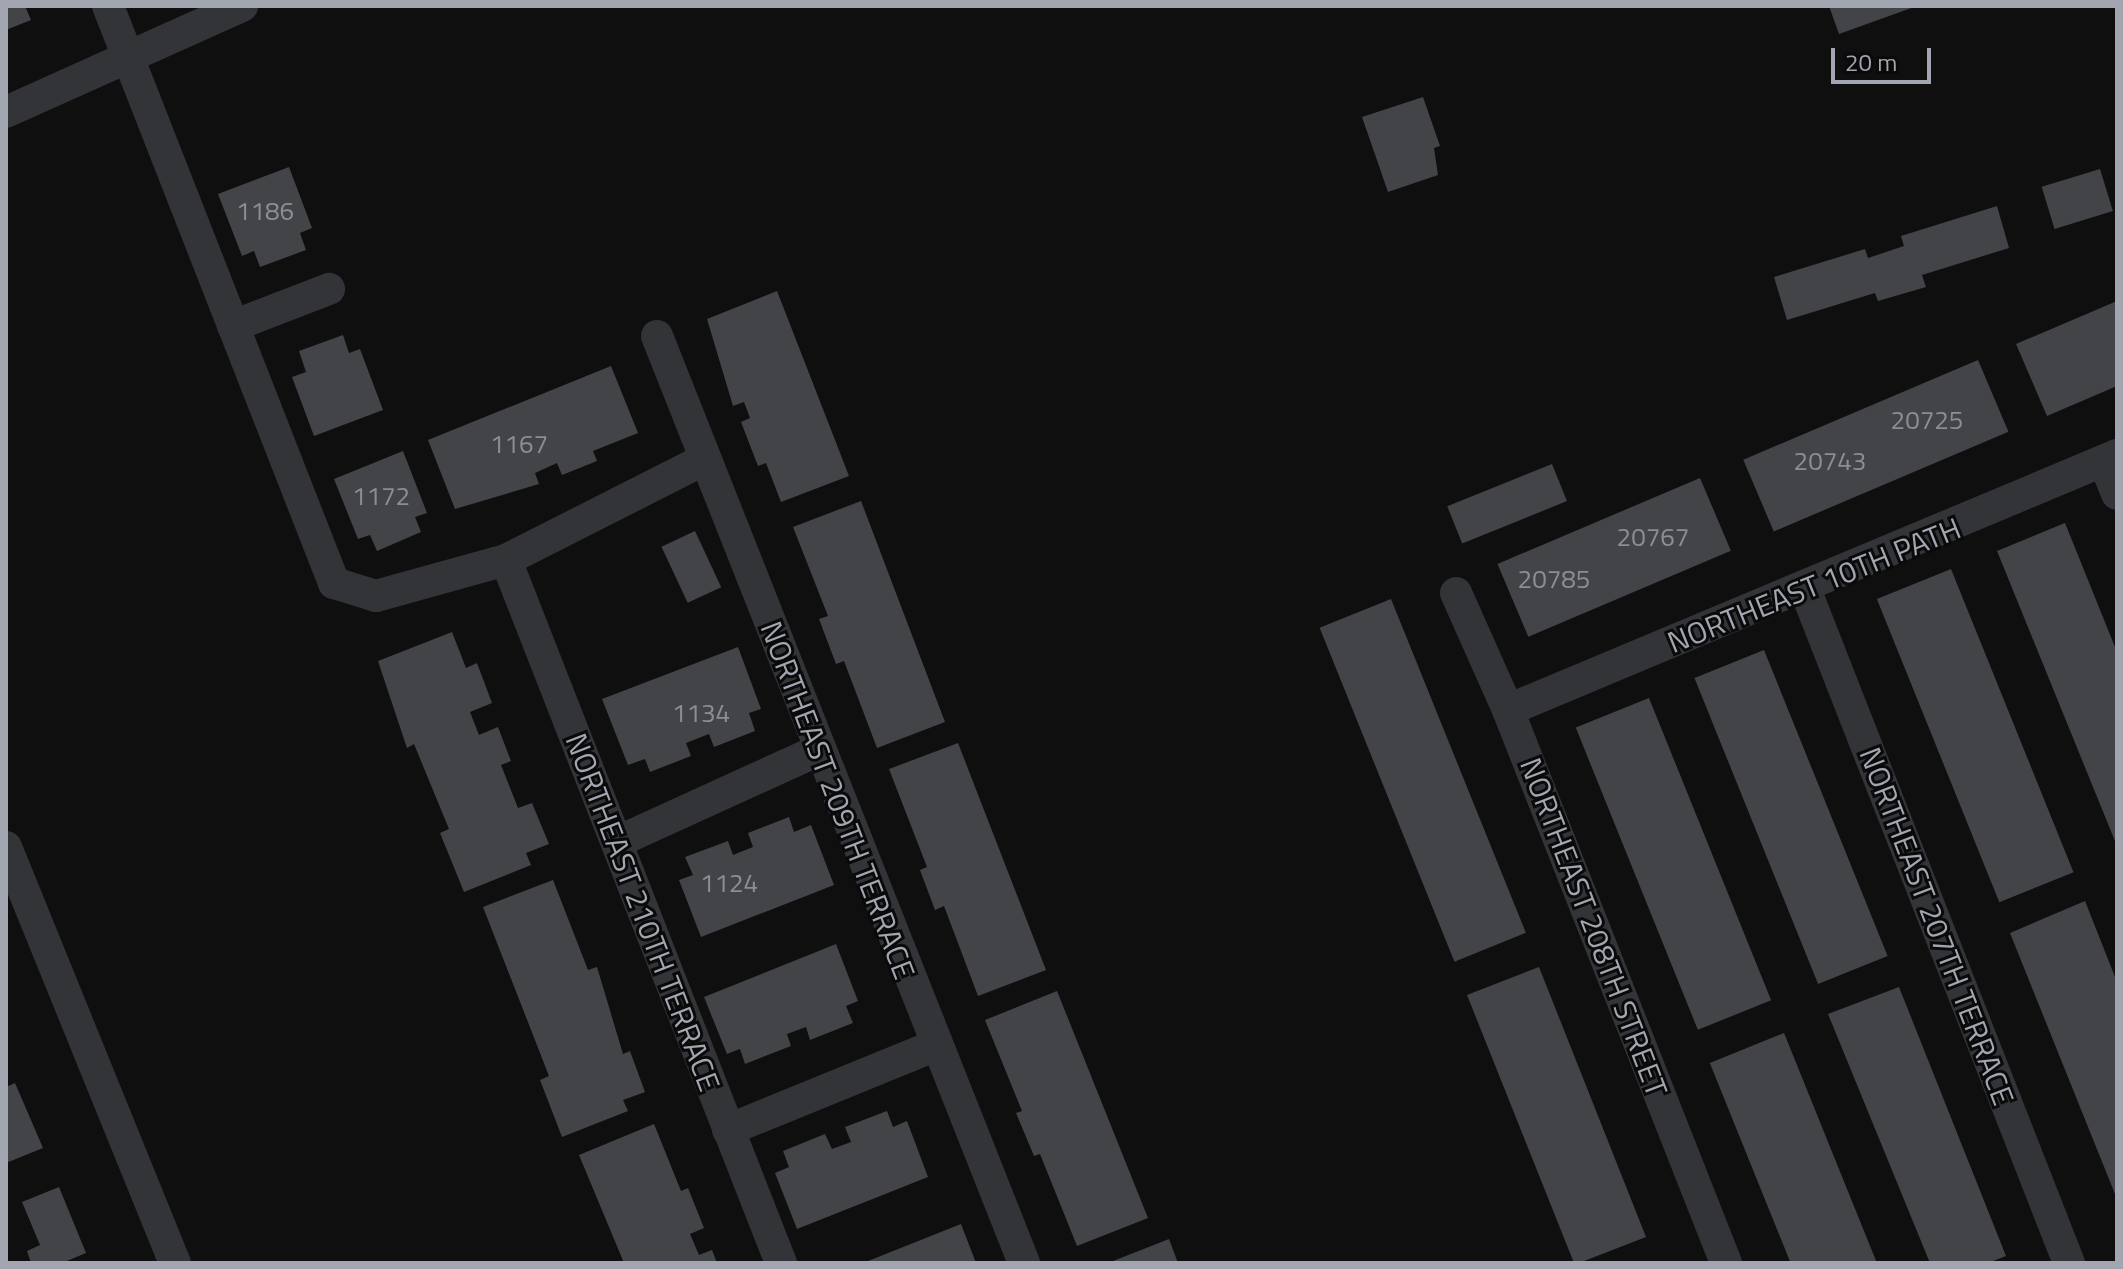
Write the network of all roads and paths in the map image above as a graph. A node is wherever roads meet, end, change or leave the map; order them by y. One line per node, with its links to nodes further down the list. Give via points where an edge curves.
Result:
1 (108, 6): 3 (street)
2 (242, 6): 3 (street)
3 (127, 54): 4 (street); 6 (street)
4 (6, 112)
5 (329, 289): 6 (street)
6 (233, 326): 10 (street, via 334,583 376,596)
7 (657, 336): 8 (street, NORTHEAST 209TH TERRACE)
8 (703, 460): 10 (street); 14 (street, NORTHEAST 209TH TERRACE)
9 (2113, 471): 11 (street, NORTHEAST 10TH PATH)
10 (506, 560): 15 (street, NORTHEAST 210TH TERRACE)
11 (1805, 589): 13 (street, NORTHEAST 10TH PATH); 23 (street, NORTHEAST 207TH TERRACE)
12 (1456, 593): 13 (street, NORTHEAST 208TH STREET)
13 (1508, 710): 22 (street, NORTHEAST 208TH STREET)
14 (819, 750): 15 (street); 17 (street, NORTHEAST 209TH TERRACE)
15 (617, 842): 18 (street, NORTHEAST 210TH TERRACE)
16 (6, 847): 19 (street)
17 (934, 1046): 18 (street); 21 (street, NORTHEAST 209TH TERRACE)
18 (728, 1130): 20 (street, NORTHEAST 210TH TERRACE)
19 (175, 1263)
20 (781, 1263)
21 (1024, 1263)
22 (1726, 1263)
23 (2069, 1263)

